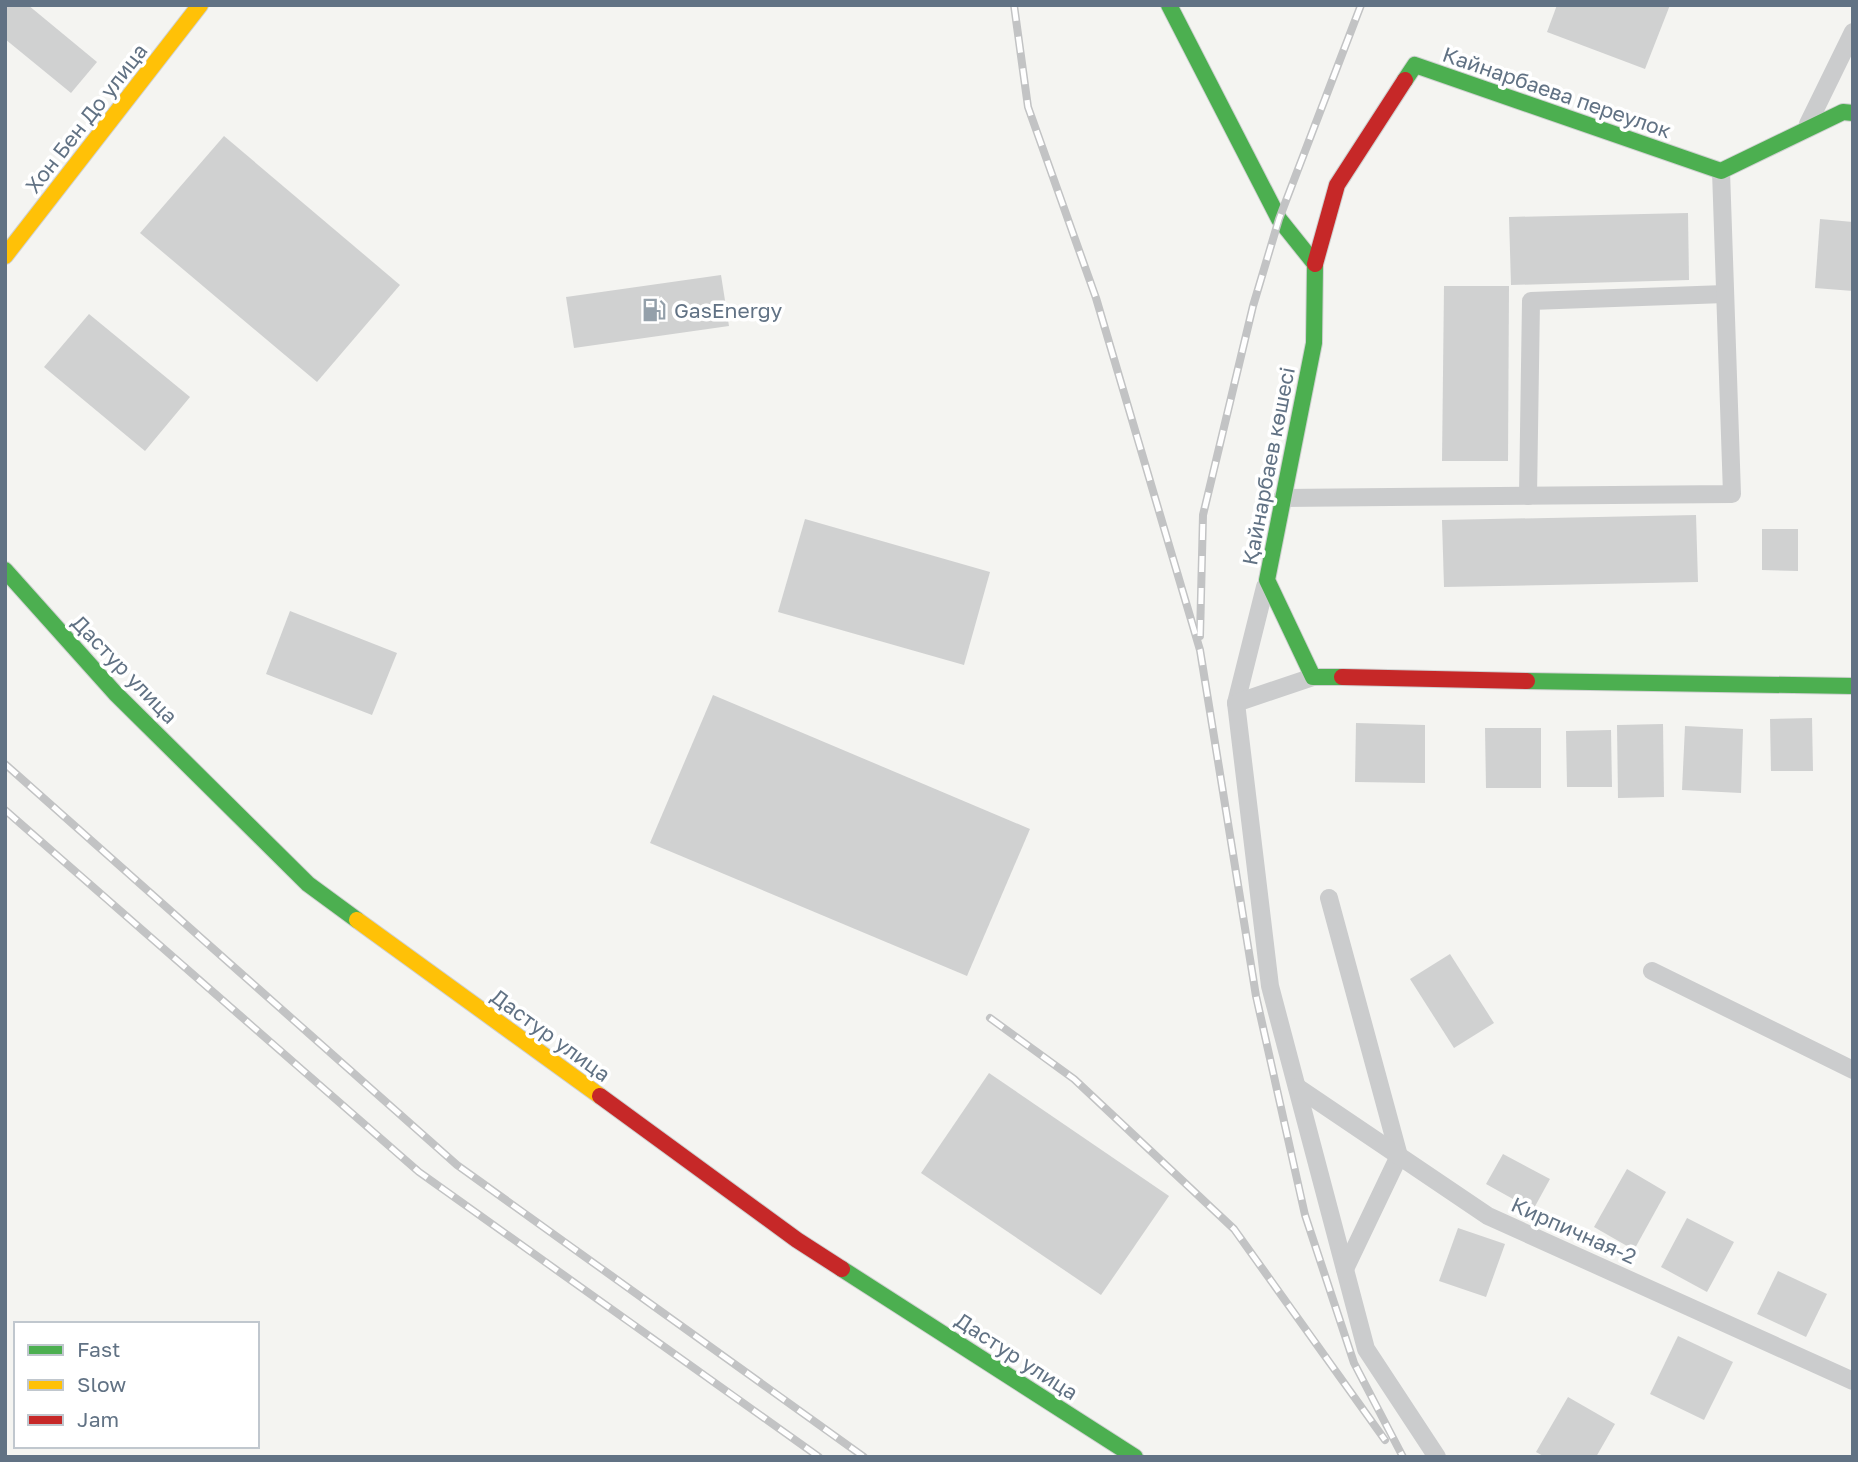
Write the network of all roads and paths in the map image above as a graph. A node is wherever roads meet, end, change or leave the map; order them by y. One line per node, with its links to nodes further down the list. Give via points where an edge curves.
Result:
1 (200, 5): 7 (street, Хон Бен До улица)
2 (1169, 5): 8 (street, via 1279,219)
3 (1853, 32): 5 (lane)
4 (1853, 113): 5 (street, via 1843,112)
5 (1805, 131): 6 (street)
6 (1721, 171): 8 (street, Кайнарбаева переулок, via 1415,65 1337,185); 9 (lane)
7 (5, 256)
8 (1315, 264): 11 (street, Қайнарбаев көшесі, via 1314,343)
9 (1725, 294): 10 (lane, via 1531,301); 10 (lane, via 1732,494)
10 (1528, 496): 11 (lane)
11 (1282, 498): 13 (street, Қайнарбаев көшесі)
12 (5, 570): 24 (street, Дастур улица, via 115,693 308,884 797,1240)
13 (1267, 580): 14 (street, Қайнарбаев көшесі); 16 (lane)
14 (1313, 677): 15 (street); 16 (lane)
15 (1853, 686)
16 (1236, 702): 20 (lane, via 1270,986)
17 (1329, 898): 21 (lane)
18 (1653, 971): 19 (lane)
19 (1853, 1070)
20 (1297, 1087): 21 (lane, Кирпичная-2); 22 (lane)
21 (1399, 1156): 22 (lane); 23 (lane, Кирпичная-2, via 1488,1216)
22 (1345, 1269): 25 (lane, via 1366,1349)
23 (1853, 1381)
24 (1135, 1457)
25 (1437, 1457)

